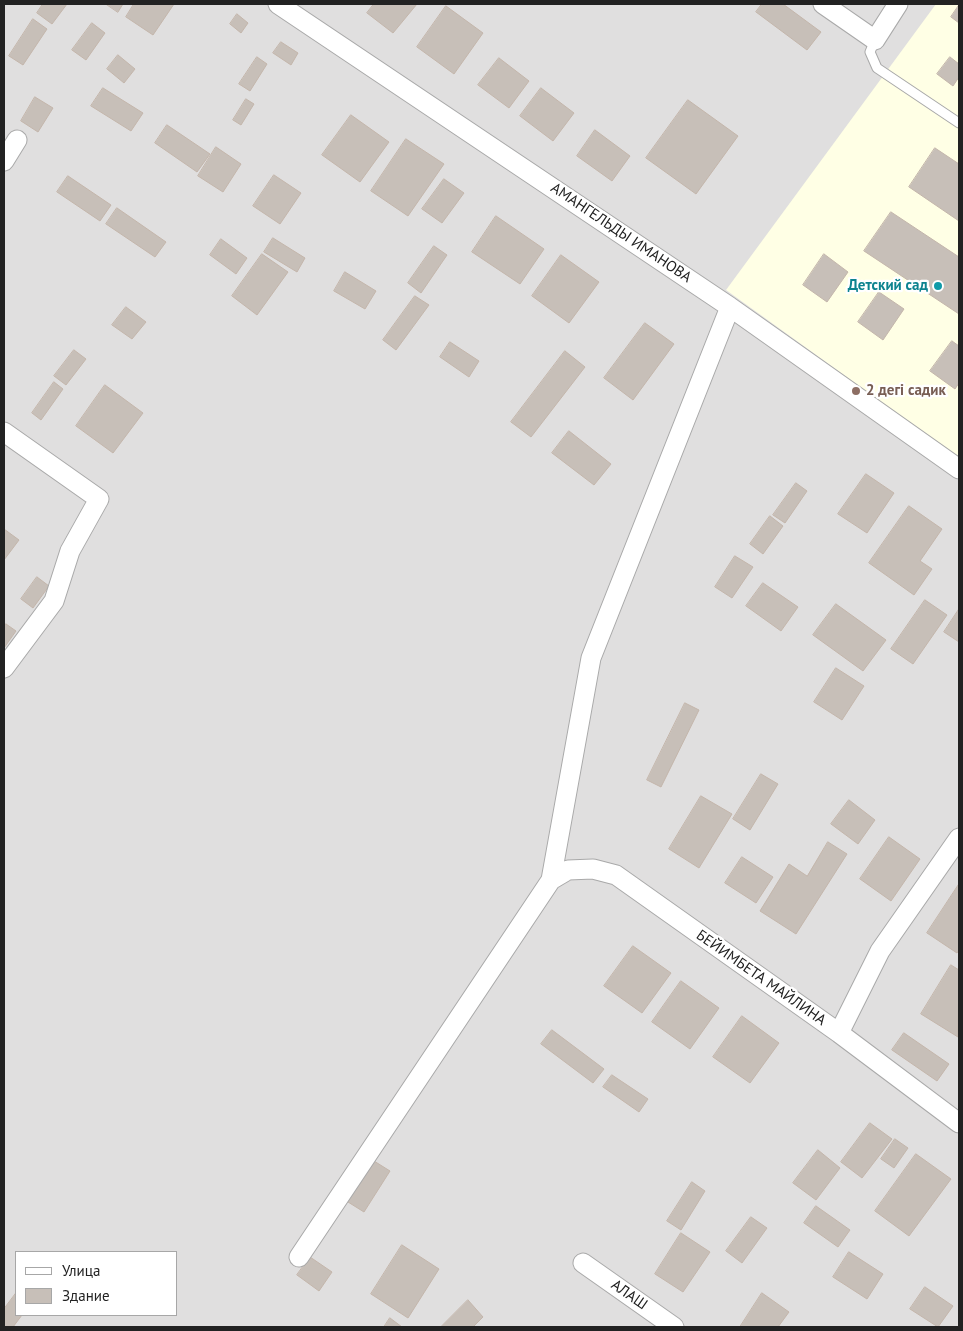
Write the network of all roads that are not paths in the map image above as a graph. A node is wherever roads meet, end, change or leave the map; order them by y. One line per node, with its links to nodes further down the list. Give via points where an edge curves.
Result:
1 (278, 4): 8 (street, АМАНГЕЛЬДЫ ИМАНОВА)
2 (824, 4): 4 (street)
3 (898, 4): 4 (street)
4 (875, 40): 5 (lane, via 870,52 877,68)
5 (959, 123)
6 (17, 140): 7 (street)
7 (4, 161)
8 (730, 307): 10 (street, АМАНГЕЛЬДЫ ИМАНОВА); 13 (street, via 591,658)
9 (4, 432): 11 (street, via 98,499 70,551 54,601)
10 (959, 469)
11 (4, 668)
12 (959, 838): 14 (street, via 880,951)
13 (551, 880): 14 (street, БЕЙИМБЕТА МАЙЛИНА, via 568,870 593,869 616,875); 16 (street)
14 (839, 1034): 15 (street, БЕЙИМБЕТА МАЙЛИНА)
15 (959, 1123)
16 (299, 1257)
17 (583, 1263): 18 (street, АЛАШ)
18 (674, 1327)

